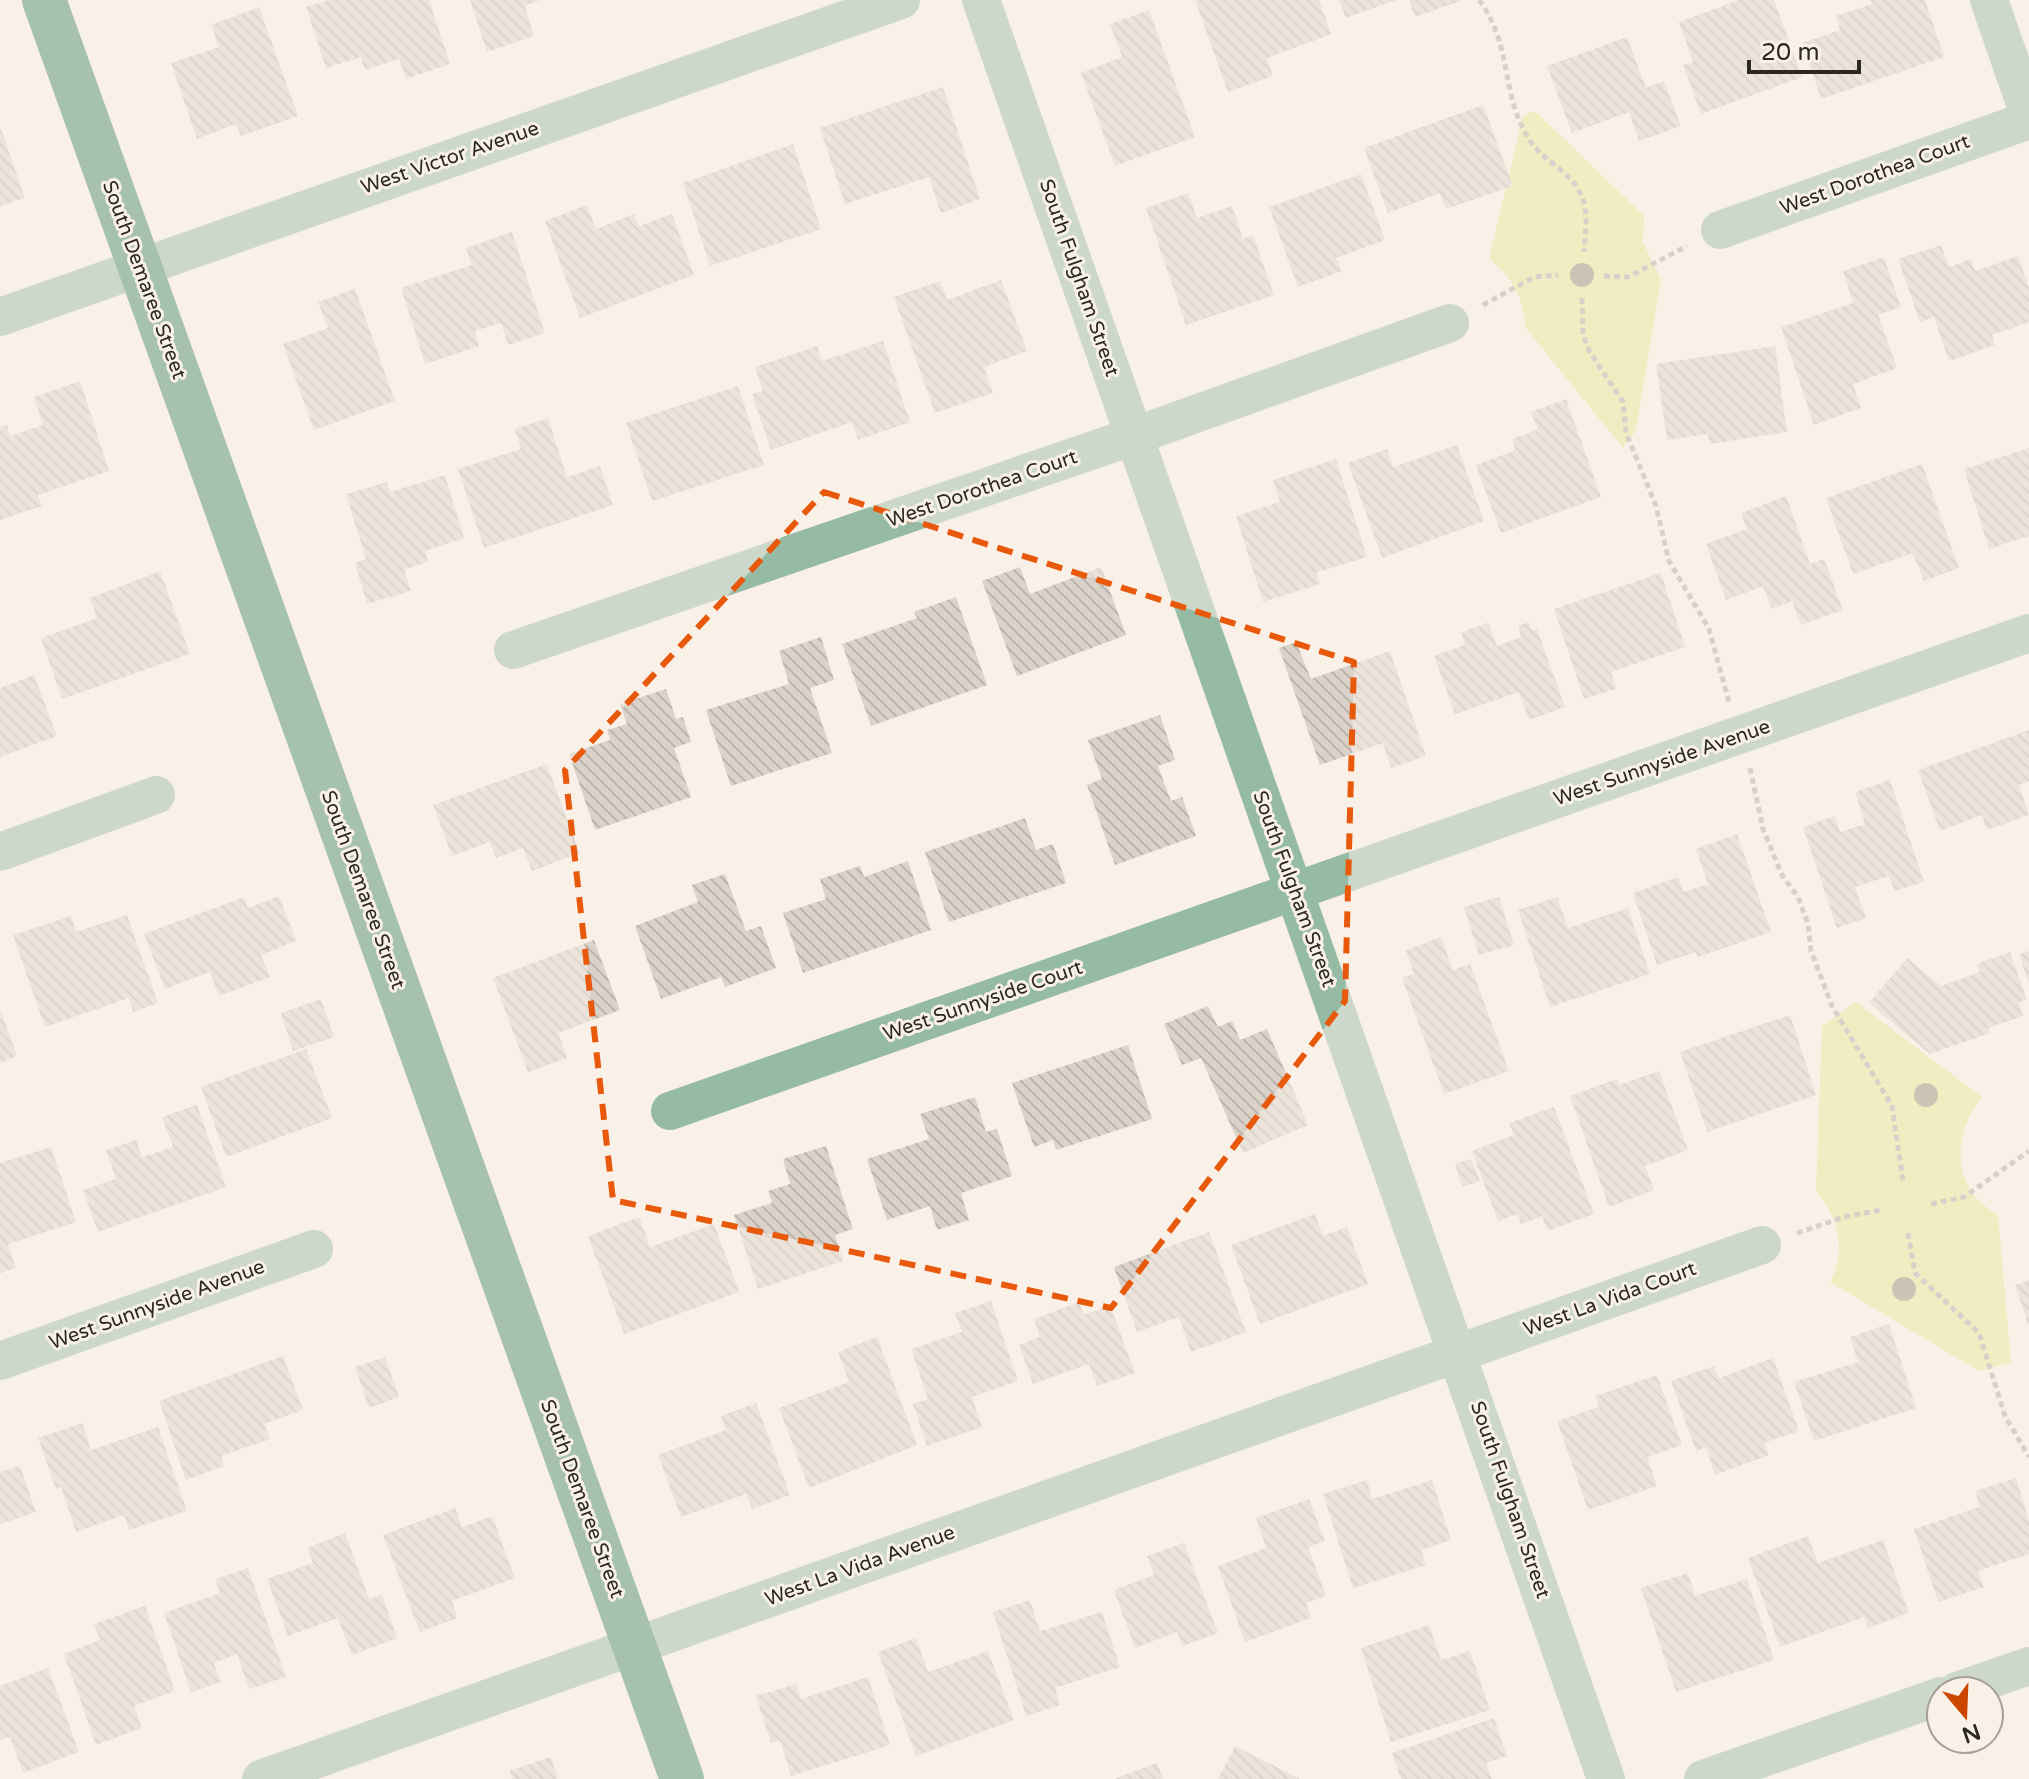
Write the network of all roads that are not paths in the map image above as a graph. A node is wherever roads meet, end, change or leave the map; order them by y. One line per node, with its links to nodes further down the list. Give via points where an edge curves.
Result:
1 (44, 0): 7 (main road, South Demaree Street)
2 (901, 0): 7 (street, West Victor Avenue)
3 (981, 0): 10 (street, South Fulgham Street)
4 (1989, 0): 5 (street)
5 (2029, 117): 6 (street, West Dorothea Court)
6 (1720, 230)
7 (139, 268): 8 (street, West Victor Avenue); 21 (main road, South Demaree Street)
8 (0, 317)
9 (1450, 323): 10 (street, West Dorothea Court)
10 (1134, 436): 12 (street, West Dorothea Court); 15 (street, South Fulgham Street)
11 (2029, 633): 15 (street, West Sunnyside Avenue)
12 (513, 650)
13 (156, 795): 14 (street)
14 (0, 852)
15 (1295, 892): 16 (street, West Sunnyside Court); 19 (street, South Fulgham Street)
16 (670, 1111)
17 (1762, 1245): 19 (street, West La Vida Court)
18 (314, 1249): 20 (street, West Sunnyside Avenue)
19 (1459, 1353): 21 (street, West La Vida Avenue); 27 (street, South Fulgham Street)
20 (0, 1361)
21 (634, 1646): 25 (street, West La Vida Avenue); 26 (main road, South Demaree Street)
22 (2029, 1666): 23 (street)
23 (2003, 1675)
24 (1925, 1702): 28 (street)
25 (261, 1779)
26 (682, 1779)
27 (1606, 1779)
28 (1703, 1779)

